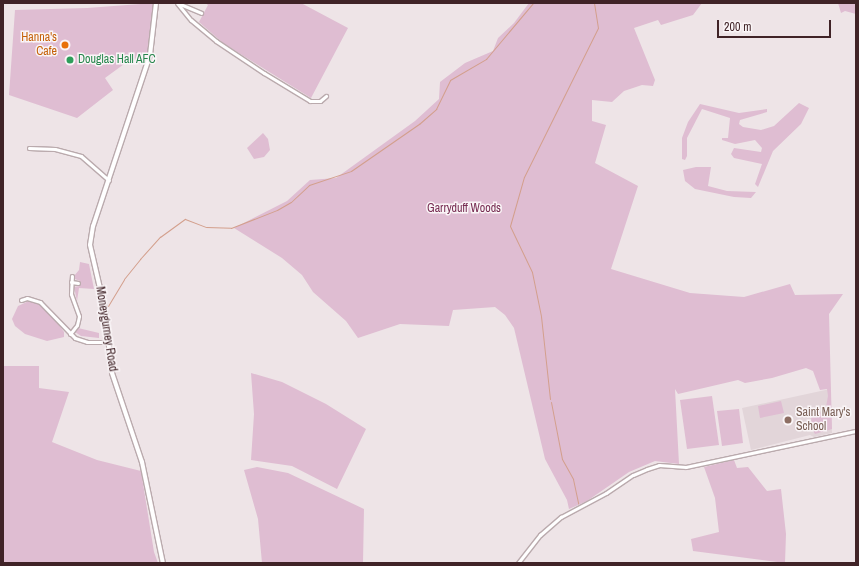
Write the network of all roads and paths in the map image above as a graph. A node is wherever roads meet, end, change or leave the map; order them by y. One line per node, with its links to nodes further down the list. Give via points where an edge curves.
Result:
1 (156, 3): 6 (street, Moneygurney Road, via 150,55)
2 (178, 4): 3 (street); 4 (street, via 191,20 216,41 264,73 310,101 320,101)
3 (201, 13)
4 (326, 96)
5 (29, 148): 6 (street, via 55,149 81,156)
6 (109, 180): 12 (street, Moneygurney Road, via 93,226 90,245 105,310)
7 (72, 276): 8 (street)
8 (71, 282): 9 (street); 11 (street, via 71,294 79,316)
9 (78, 283)
10 (21, 300): 11 (street, via 27,298 40,302)
11 (70, 334): 12 (street, via 86,342)
12 (108, 342): 14 (street, Moneygurney Road, via 112,373 142,462)
13 (856, 431): 15 (street, via 693,466 659,466 633,474 606,493 561,517 540,535)
14 (163, 563)
15 (518, 563)

